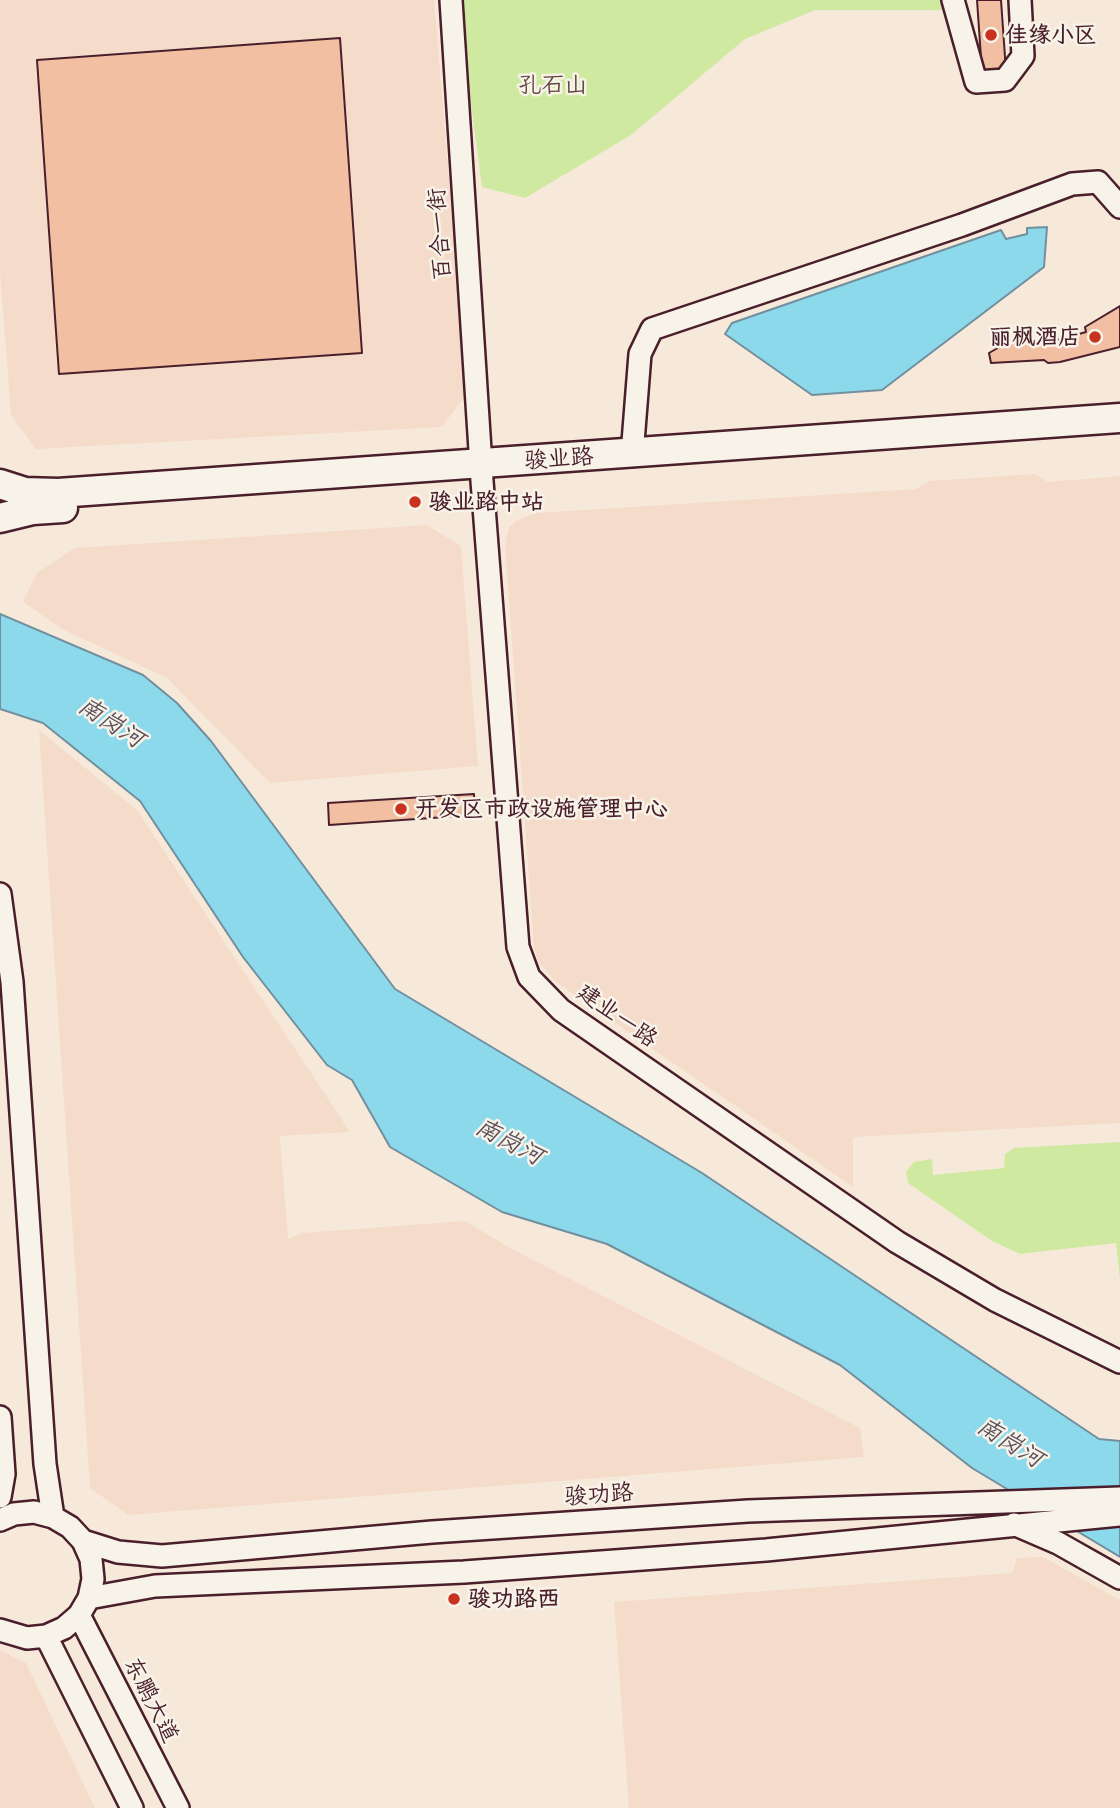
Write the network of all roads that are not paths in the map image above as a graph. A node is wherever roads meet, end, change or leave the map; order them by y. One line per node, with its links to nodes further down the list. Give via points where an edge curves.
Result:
1 (451, 0): 8 (street, 百合一街)
2 (953, 0): 3 (street, via 976,82 1005,80 1023,56)
3 (1020, 0)
4 (1120, 207): 7 (street, via 1098,182 1072,184 652,329 640,354)
5 (1120, 418): 7 (main road, 骏业路)
6 (1120, 435): 8 (main road, 骏业路)
7 (632, 454): 8 (main road, 骏业路)
8 (481, 473): 9 (main road, 骏业路, via 58,494 25,492); 10 (main road, 骏业路, via 54,508); 12 (street, 建业一路, via 518,947 529,977 561,1010 897,1242 995,1300)
9 (0, 484)
10 (0, 518)
11 (0, 894): 18 (street, via 12,982 44,1451)
12 (1120, 1362)
13 (0, 1417): 14 (street, via 4,1474)
14 (0, 1497)
15 (1120, 1498): 16 (street, 骏功路)
16 (1012, 1514): 17 (street, 骏功路); 20 (street, 骏功路, via 748,1511 162,1556 118,1552); 21 (street); 22 (street, 骏功路, via 766,1550 464,1572 155,1587)
17 (1120, 1515)
18 (53, 1517): 19 (street, via 34,1512); 20 (street)
19 (0, 1520)
20 (83, 1541): 22 (street, via 93,1578)
21 (1120, 1578)
22 (84, 1606): 24 (street, via 64,1628); 26 (street, 东鹏大道)
23 (0, 1630): 24 (street, via 27,1638)
24 (46, 1636): 25 (street)
25 (132, 1808)
26 (178, 1808)

